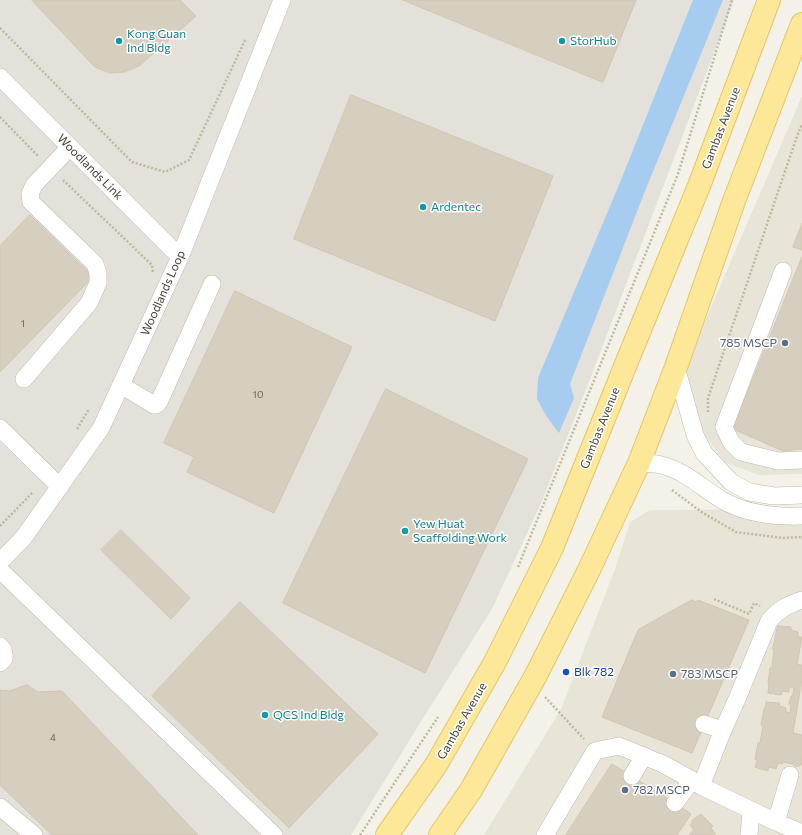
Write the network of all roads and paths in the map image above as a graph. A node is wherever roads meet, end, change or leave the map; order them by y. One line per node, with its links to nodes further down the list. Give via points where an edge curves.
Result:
1 (282, 0): 11 (street, Woodlands Loop)
2 (732, 0): 25 (path, via 678,174)
3 (768, 0): 46 (main road, Gambas Avenue, via 699,186 552,548 491,669 436,765)
4 (802, 24): 14 (main road, via 734,201)
5 (0, 28): 6 (path, via 132,162 165,172 189,160)
6 (248, 35)
7 (0, 77): 10 (street, Woodlands Link)
8 (802, 124): 9 (path)
9 (795, 142)
10 (70, 147): 11 (street, Woodlands Link); 15 (street, via 34,185 30,194 31,202 95,264 98,283 89,303)
11 (180, 256): 16 (street, Woodlands Loop)
12 (784, 271): 18 (street, via 724,427 731,442 741,452 778,461)
13 (212, 284): 16 (street, via 159,402 154,405)
14 (676, 367): 19 (main road); 21 (street, via 695,435 704,453 731,482 749,492 774,496)
15 (24, 378)
16 (120, 385): 20 (street, Woodlands Loop, via 101,428)
17 (0, 428): 20 (street)
18 (802, 460)
19 (639, 463): 22 (street, via 661,465 679,472 722,500 742,509 771,515); 29 (main road)
20 (60, 487): 23 (street, Woodlands Loop, via 24,537)
21 (802, 495)
22 (802, 516)
23 (0, 562)
24 (0, 570): 44 (street)
25 (517, 571)
26 (802, 600): 32 (street, via 776,612 769,620)
27 (0, 646): 28 (street, via 5,655)
28 (0, 663)
29 (532, 683): 33 (path); 47 (main road, via 471,790)
30 (439, 717): 45 (path)
31 (704, 724): 32 (street)
32 (723, 730): 37 (street)
33 (595, 751): 34 (street, via 619,746); 48 (street)
34 (644, 756): 36 (street); 37 (street)
35 (790, 775): 41 (street)
36 (632, 776)
37 (697, 783): 38 (street); 40 (street)
38 (675, 803)
39 (0, 807): 43 (street)
40 (751, 810): 41 (street); 49 (street)
41 (776, 822): 42 (street)
42 (802, 834)
43 (34, 835)
44 (274, 835)
45 (360, 835)
46 (387, 835)
47 (440, 835)
48 (546, 835)
49 (748, 835)

